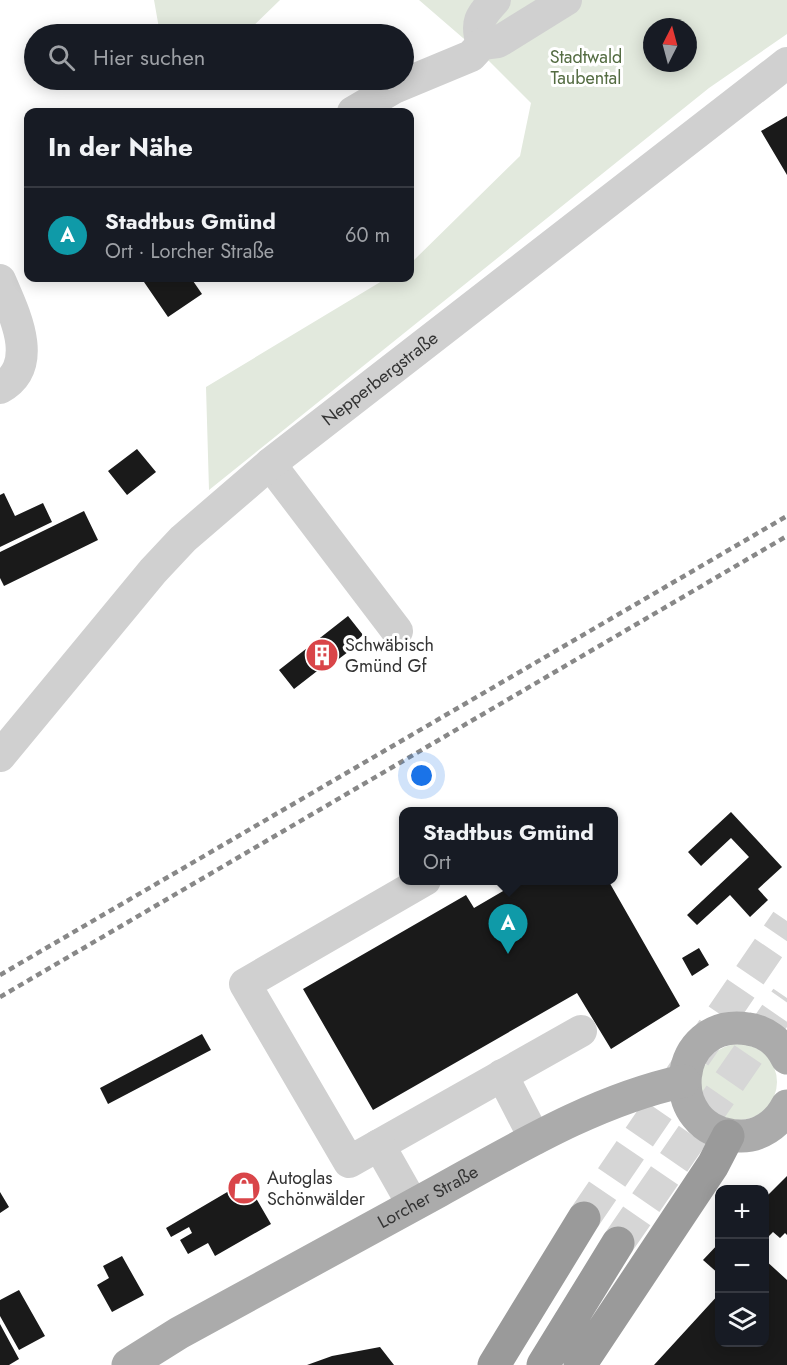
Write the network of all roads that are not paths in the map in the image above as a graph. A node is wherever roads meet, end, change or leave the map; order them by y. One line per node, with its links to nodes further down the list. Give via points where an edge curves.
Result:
1 (495, 0): 3 (street, via 482,13 478,29)
2 (566, 0): 3 (street, via 498,42)
3 (482, 44): 5 (street, via 471,56)
4 (787, 63): 10 (street, Nepperbergstraße)
5 (414, 80)
6 (391, 90): 7 (street)
7 (360, 108)
8 (0, 280): 9 (street, via 22,339 22,363 8,384)
9 (0, 388)
10 (270, 464): 11 (street); 12 (street, Nepperbergstraße, via 183,539)
11 (397, 631)
12 (5, 740)
13 (416, 885): 21 (street, via 245,984 349,1162)
14 (580, 1031): 16 (street)
15 (786, 1052): 17 (main road, via 756,1030 722,1030 695,1049)
16 (502, 1076): 20 (street); 21 (street)
17 (684, 1081): 19 (main road, via 687,1100 696,1116 710,1129); 20 (main road, Lorcher Straße, via 634,1093)
18 (786, 1113): 19 (main road, via 758,1133)
19 (728, 1136): 30 (highway, via 713,1165)
20 (536, 1139): 22 (main road, Lorcher Straße)
21 (379, 1145): 22 (street)
22 (413, 1205): 25 (main road, Lorcher Straße)
23 (584, 1218): 28 (highway)
24 (618, 1243): 29 (highway)
25 (179, 1333): 26 (main road, Lorcher Straße); 27 (main road, Lorcher Straße)
26 (128, 1365)
27 (144, 1365)
28 (494, 1365)
29 (543, 1365)
30 (580, 1365)

